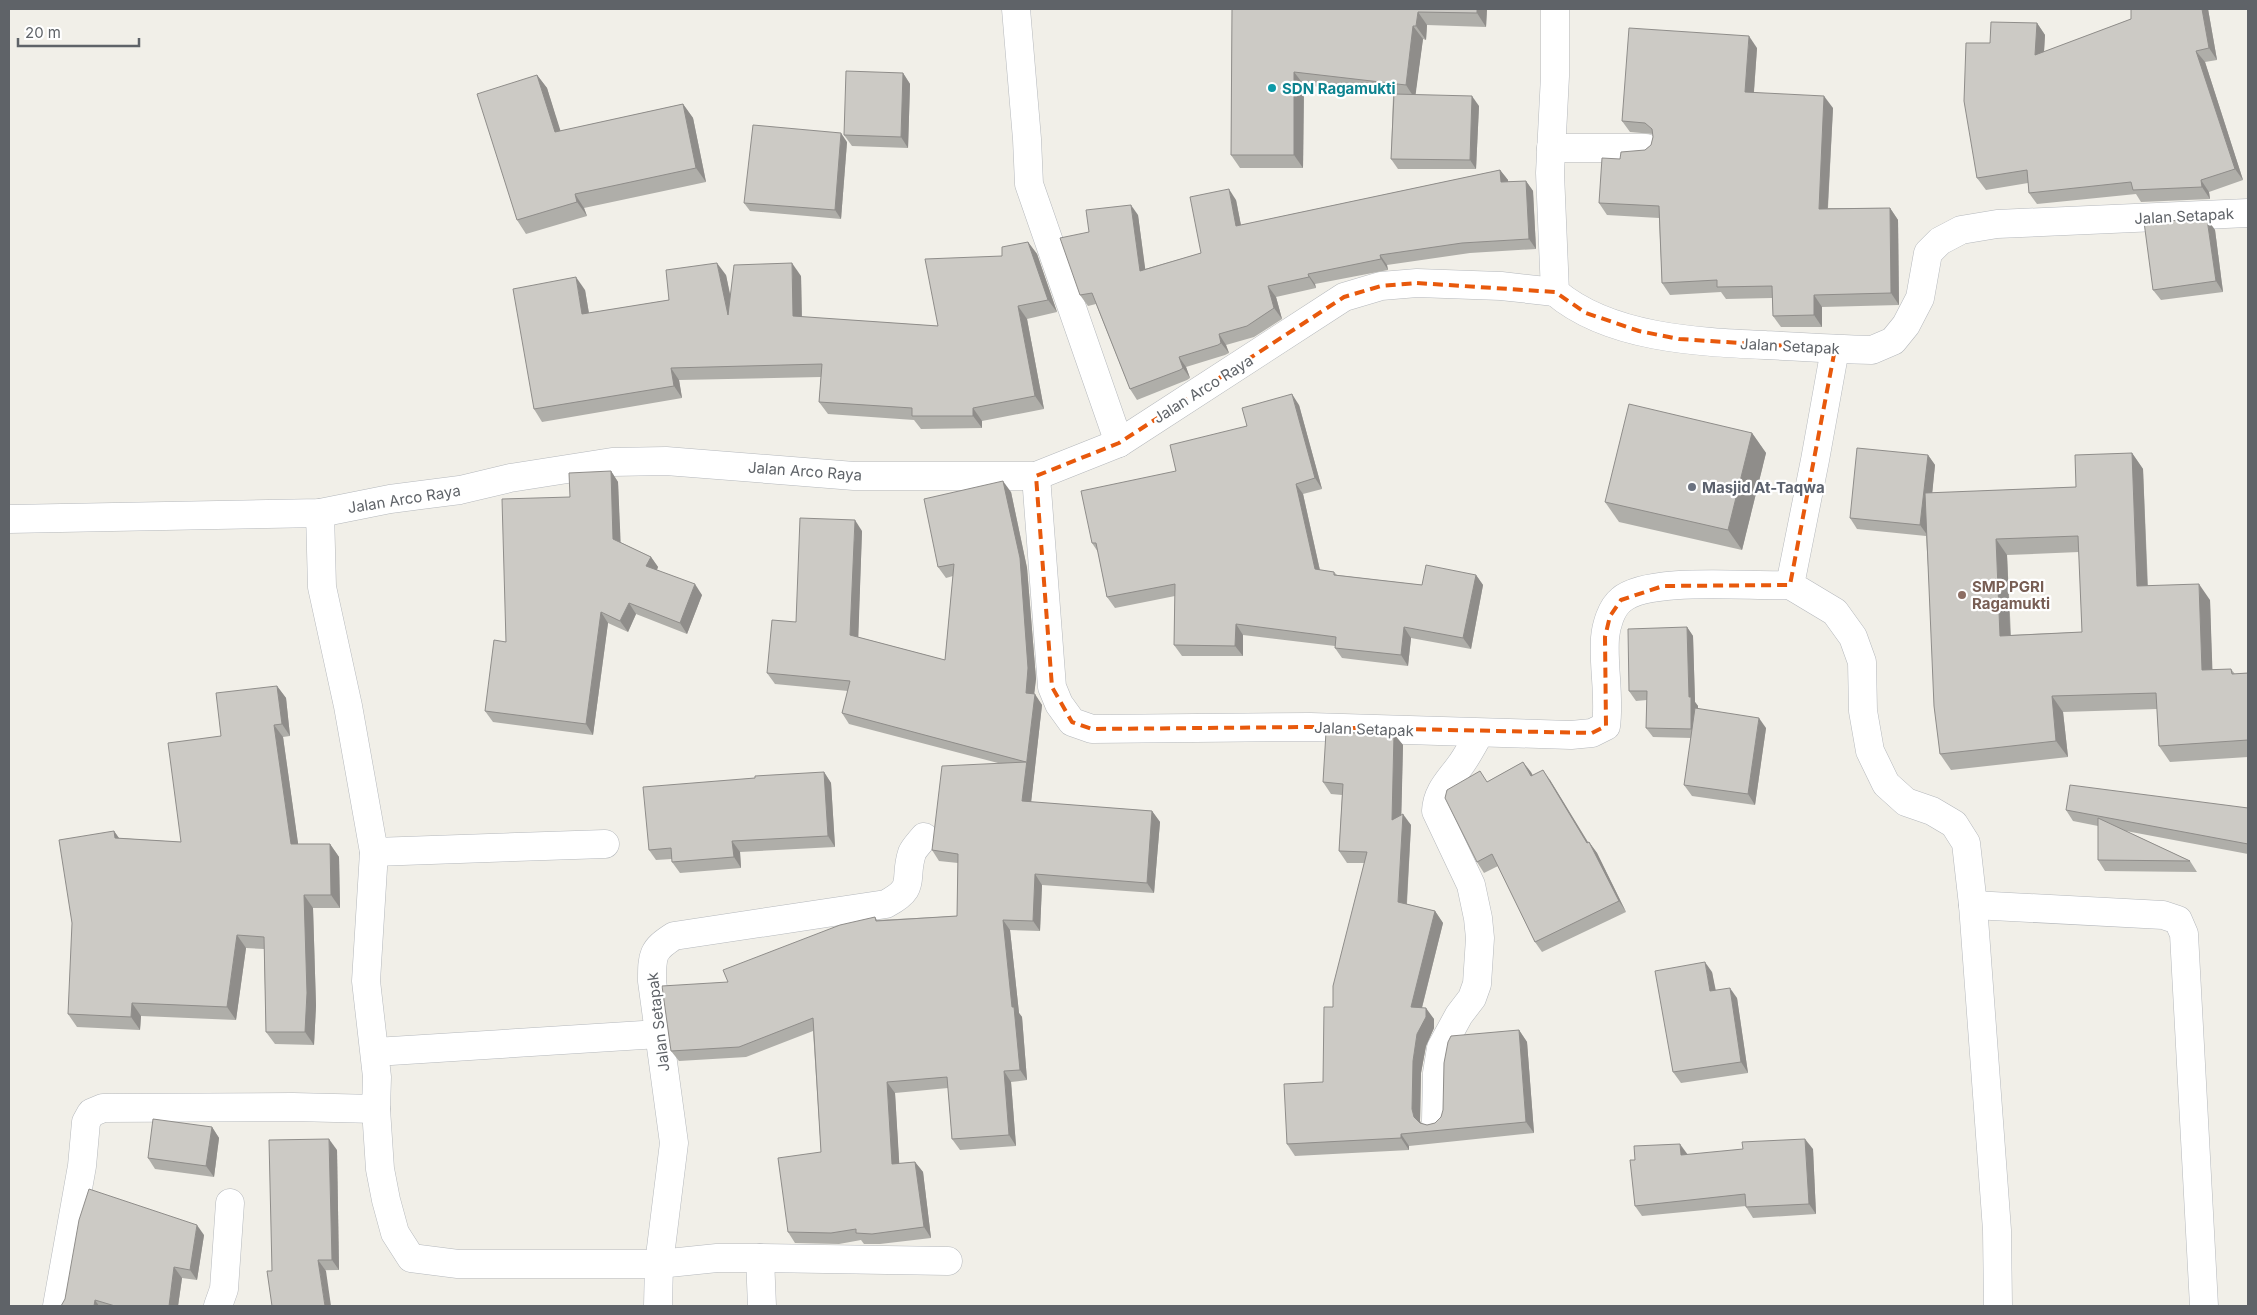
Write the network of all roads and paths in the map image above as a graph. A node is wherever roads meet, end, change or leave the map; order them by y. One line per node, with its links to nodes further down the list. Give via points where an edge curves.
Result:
1 (1016, 9): 8 (street, via 1029,184)
2 (1555, 9): 3 (street)
3 (1551, 148): 4 (street); 6 (street)
4 (1646, 148)
5 (2248, 213): 7 (street, Jalan Setapak, via 1997,224 1961,230 1940,241 1928,253 1920,298 1906,325 1892,341 1872,350)
6 (1555, 292): 7 (street, Jalan Setapak, via 1586,313 1655,335 1724,344); 8 (street, Jalan Arco Raya, via 1417,283 1381,286 1344,297)
7 (1835, 349): 12 (street)
8 (1119, 443): 9 (street, Jalan Arco Raya)
9 (1036, 476): 10 (street, Jalan Arco Raya, via 854,476 666,461 612,462 510,478 460,490 390,498); 13 (street, Jalan Setapak, via 1052,687 1072,722 1092,730 1310,728)
10 (320, 513): 11 (street, Jalan Arco Raya); 16 (street, via 322,587 348,706)
11 (9, 520)
12 (1790, 584): 13 (street, Jalan Setapak, via 1663,586 1635,593 1621,600 1615,608 1605,637 1606,726 1592,733 1571,735); 17 (street, via 1835,612 1853,637 1862,662 1863,711 1870,751 1886,784 1906,802 1932,811 1954,824 1966,843)
13 (1480, 733): 21 (street, via 1437,798 1436,812 1471,885 1480,938 1477,984 1472,998 1459,1014 1441,1048)
14 (924, 837): 18 (street, Jalan Setapak, via 912,852 906,889 900,897 886,904 674,936 657,946 652,962 652,981)
15 (605, 844): 16 (street)
16 (374, 852): 19 (street, via 366,982)
17 (1973, 904): 30 (street, via 1997,1230); 31 (street, via 2153,914 2178,920 2184,934)
18 (659, 1034): 19 (street); 25 (street, Jalan Setapak, via 674,1142)
19 (375, 1052): 20 (street)
20 (376, 1109): 25 (street, via 380,1169 386,1200 395,1233 412,1258 458,1264); 26 (street, via 103,1108 91,1113 86,1122 82,1166)
21 (1436, 1121)
22 (230, 1203): 27 (street, via 224,1289)
23 (760, 1258): 24 (street); 25 (street, via 717,1258); 29 (street)
24 (948, 1260)
25 (659, 1264): 28 (street, Jalan Setapak)
26 (57, 1306)
27 (218, 1306)
28 (658, 1306)
29 (762, 1306)
30 (1998, 1306)
31 (2204, 1306)

